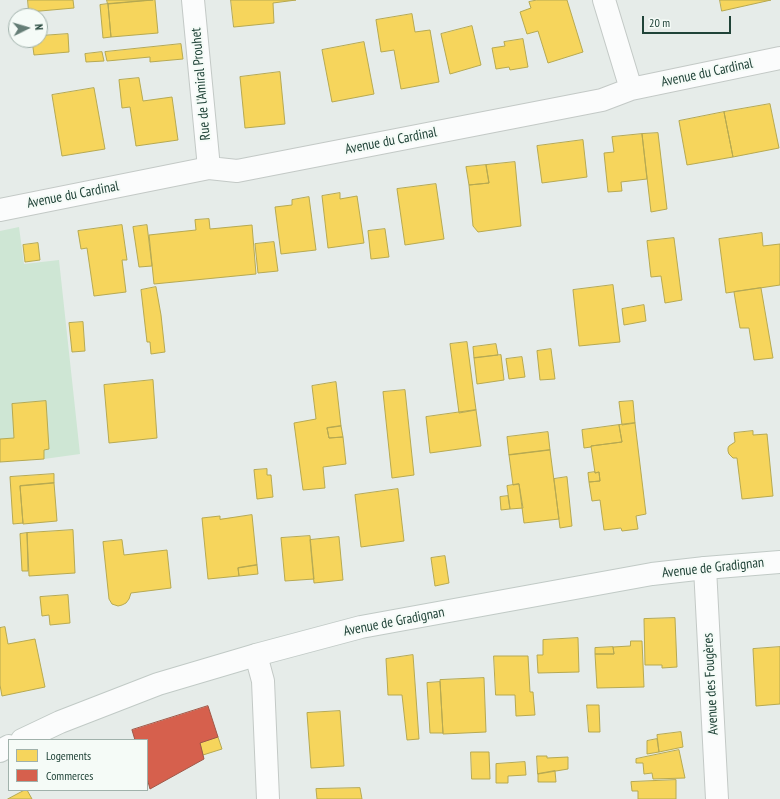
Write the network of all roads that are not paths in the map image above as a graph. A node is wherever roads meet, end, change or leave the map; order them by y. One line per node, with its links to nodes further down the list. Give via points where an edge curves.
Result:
1 (193, 0): 5 (street, Rue de l'Amiral Prouhet)
2 (604, 0): 4 (street)
3 (780, 58): 4 (street, Avenue du Cardinal)
4 (631, 89): 5 (street, Avenue du Cardinal, via 602,100 237,171)
5 (209, 168): 6 (street, Avenue du Cardinal)
6 (0, 210)
7 (780, 562): 8 (street, Avenue de Gradignan)
8 (705, 568): 9 (street, Avenue de Gradignan, via 652,574 362,627); 12 (street, Avenue des Fougères)
9 (256, 655): 10 (street, Avenue de Gradignan, via 158,684 60,722); 11 (street, via 263,681)
10 (24, 739)
11 (268, 799)
12 (717, 799)

